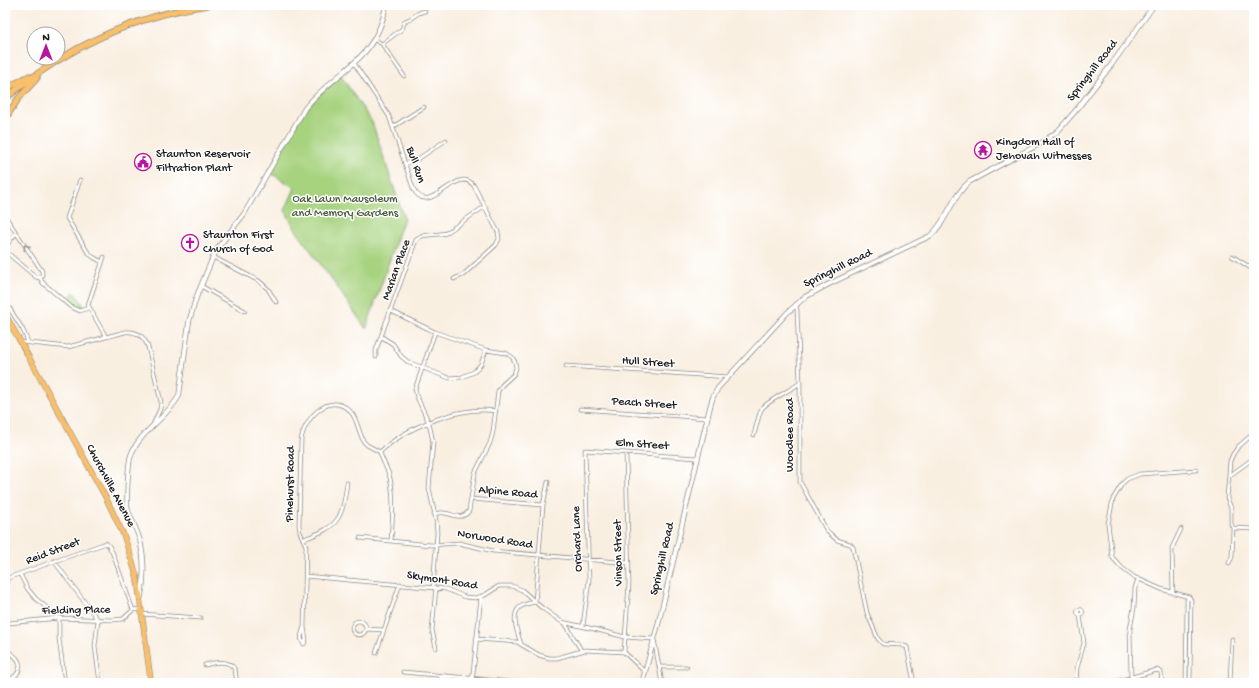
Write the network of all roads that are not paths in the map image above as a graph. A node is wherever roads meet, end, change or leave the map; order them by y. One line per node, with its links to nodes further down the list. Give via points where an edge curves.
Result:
1 (208, 5): 7 (highway, via 139,22)
2 (385, 5): 5 (street)
3 (1154, 5): 33 (street, Springhill Road, via 1077,109 1052,136 969,182 930,236 816,290)
4 (425, 11): 6 (street, via 418,12 411,20 406,21 402,29)
5 (375, 40): 6 (street); 8 (street)
6 (382, 44): 9 (street)
7 (69, 54): 10 (highway); 11 (highway, via 34,76); 13 (highway, via 32,83)
8 (354, 63): 14 (street, Bull Run, via 387,111); 25 (street, via 305,108 244,214)
9 (404, 76)
10 (5, 88)
11 (5, 99)
12 (424, 107): 14 (street)
13 (5, 119)
14 (393, 128): 16 (street, Bull Run)
15 (446, 140): 16 (street, via 418,159)
16 (405, 164): 18 (street, Bull Run, via 414,190 420,196 433,197 458,181 465,180 472,183)
17 (80, 180): 26 (street, via 67,218 87,251)
18 (484, 206): 29 (street, Bull Run, via 498,234 497,243 463,275); 36 (street, Marian Place, via 446,233 424,235 418,239)
19 (5, 216): 20 (street)
20 (16, 233): 21 (street); 28 (street, one-way to 20, via 42,271)
21 (5, 247)
22 (5, 252): 28 (street)
23 (1232, 256): 27 (street)
24 (104, 257): 26 (street)
25 (213, 257): 30 (street); 32 (street, via 260,281)
26 (102, 262): 34 (street)
27 (1253, 268)
28 (40, 278): 34 (street, via 75,310 82,311)
29 (454, 279)
30 (201, 286): 35 (street); 55 (street, via 188,327 180,392 173,404)
31 (5, 301): 44 (street)
32 (276, 302)
33 (796, 304): 49 (street, Springhill Road); 50 (street, Woodlee Road)
34 (88, 308): 41 (street)
35 (245, 311)
36 (391, 311): 40 (street); 42 (street, Marian Place)
37 (5, 314): 38 (main road, Churchville Avenue)
38 (12, 327): 39 (street); 43 (main road, Churchville Avenue)
39 (5, 330)
40 (435, 332): 45 (street); 48 (street)
41 (106, 337): 44 (street, via 64,347); 55 (street, via 132,332 146,343 161,399)
42 (382, 337): 46 (street, Marian Place, via 376,350); 48 (street, via 393,344 406,361)
43 (21, 342): 44 (street); 85 (main road, Churchville Avenue, via 120,527)
44 (28, 342)
45 (486, 350): 48 (street, via 479,367 464,376 449,378); 52 (street, via 508,354 516,365 513,376 498,390)
46 (376, 357)
47 (566, 366): 49 (street, Hull Street)
48 (423, 368): 54 (street, via 415,392)
49 (729, 377): 53 (street, Springhill Road, via 715,394)
50 (800, 384): 57 (street, via 781,394 762,409); 136 (street, Woodlee Road, via 800,483 827,531 837,540 853,547 867,615 883,644 907,647)
51 (580, 409): 53 (street, Peach Street)
52 (496, 411): 54 (street, via 464,411); 67 (street, via 490,443 475,473)
53 (707, 418): 61 (street, Springhill Road)
54 (429, 423): 59 (street, via 403,434); 69 (street, via 433,447 429,488)
55 (152, 426): 83 (street, via 134,449 129,464 127,504 142,546)
56 (1254, 433): 64 (street, via 1233,454)
57 (754, 435)
58 (585, 450): 60 (street, Elm Street); 78 (street, Orchard Lane)
59 (380, 452): 74 (street, Pinehurst Road, via 363,441 354,418 346,408 332,404 316,412 306,425 301,439 299,526); 75 (street, via 391,484)
60 (626, 453): 61 (street, Elm Street); 81 (street, Vinson Street)
61 (698, 458): 110 (street, Springhill Road)
62 (1254, 458): 64 (street)
63 (1196, 470): 87 (street, via 1140,474 1127,479 1117,490 1108,524 1112,557)
64 (1229, 476): 70 (street, via 1227,498)
65 (548, 482): 68 (street)
66 (347, 483): 74 (street, via 337,520 326,530)
67 (471, 499): 68 (street, Alpine Road); 69 (street, via 469,511 462,516 443,512)
68 (543, 505): 77 (street)
69 (434, 514): 76 (street)
70 (1233, 528): 72 (street); 80 (street, via 1232,557)
71 (1180, 529): 91 (street, via 1172,548)
72 (1254, 529)
73 (360, 538): 75 (street, Norwood Road)
74 (304, 539): 84 (street, Pinehurst Road)
75 (392, 541): 76 (street, Norwood Road)
76 (436, 544): 77 (street, Norwood Road, via 459,543 484,550); 89 (street)
77 (538, 556): 78 (street, Norwood Road); 95 (street)
78 (587, 560): 81 (street, Norwood Road); 104 (street, Orchard Lane, via 589,583)
79 (54, 561): 82 (street, Reid Street); 96 (street, Reid Street, via 105,543 109,546); 101 (street)
80 (1229, 562)
81 (628, 563): 108 (street, Vinson Street)
82 (20, 574): 86 (street, Reid Street); 99 (street, via 35,598)
83 (143, 576): 85 (street); 94 (street)
84 (305, 576): 88 (street, Skymont Road); 105 (street, Pinehurst Road)
85 (137, 577): 94 (main road, Churchville Avenue)
86 (6, 579): 90 (street)
87 (1138, 579): 91 (street); 125 (street, via 1130,629)
88 (400, 584): 89 (street, Skymont Road); 107 (street)
89 (435, 588): 92 (street, Skymont Road, via 466,597); 113 (street, via 432,630)
90 (5, 591)
91 (1173, 593): 93 (street)
92 (481, 597): 95 (street, Skymont Road, via 499,586 510,585 522,590); 109 (street)
93 (1189, 597): 140 (street); 141 (street)
94 (140, 601): 97 (main road, Churchville Avenue)
95 (535, 602): 103 (street, Skymont Road); 112 (street, via 521,606 517,611 516,620)
96 (133, 610): 97 (street, Fielding Place); 101 (street, Fielding Place, via 123,618)
97 (141, 612): 100 (street, Fielding Place); 130 (main road, Churchville Avenue)
98 (1080, 615): 137 (street, via 1084,643)
99 (59, 618): 101 (street, Fielding Place); 102 (street, Fielding Place); 128 (street, via 59,640)
100 (201, 618)
101 (98, 620): 129 (street, via 95,646)
102 (9, 623)
103 (565, 623): 104 (street, Skymont Road); 115 (street)
104 (583, 626): 108 (street, Skymont Road)
105 (304, 627)
106 (366, 629): 106 (street, via 365,624 359,621 354,623 352,628 354,634 359,636 364,634); 107 (street)
107 (384, 630): 117 (street)
108 (625, 637): 110 (street, Skymont Road); 116 (street, Vinson Street)
109 (476, 639): 112 (street); 124 (street)
110 (654, 639): 119 (street); 122 (street, Springhill Road)
111 (1232, 639): 142 (street)
112 (521, 644): 115 (street, via 549,658 558,658)
113 (436, 648)
114 (5, 649): 126 (street, via 17,658 20,667 16,676)
115 (581, 650): 116 (street)
116 (624, 652): 122 (street)
117 (376, 653)
118 (206, 665): 131 (street, via 214,662 229,664 235,670)
119 (659, 667): 120 (street); 135 (street)
120 (687, 667)
121 (403, 672): 123 (street)
122 (645, 672): 127 (street, Springhill Road)
123 (441, 676): 124 (street); 132 (street)
124 (473, 678): 133 (street); 134 (street)
125 (1131, 678): 138 (street); 139 (street, via 1156,670 1161,673)
126 (5, 682)
127 (642, 682)
128 (65, 683)
129 (100, 683)
130 (151, 683)
131 (237, 683)
132 (440, 683)
133 (472, 683)
134 (523, 683)
135 (662, 683)
136 (914, 683)
137 (1076, 683)
138 (1111, 683)
139 (1162, 683)
140 (1186, 683)
141 (1190, 683)
142 (1230, 683)

